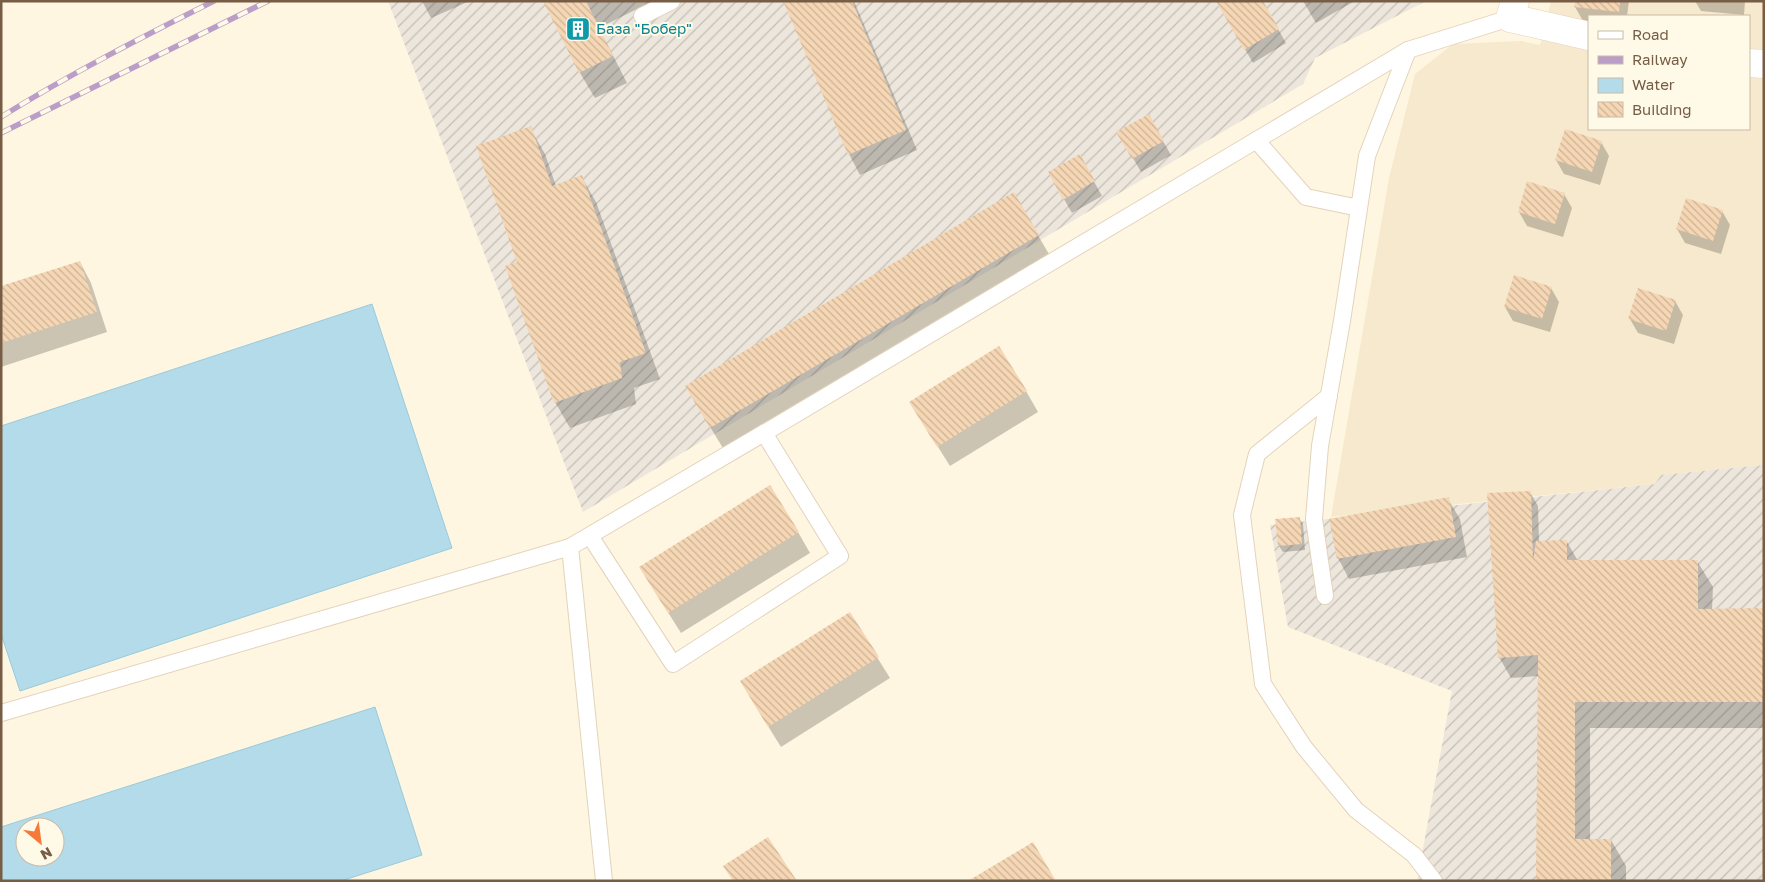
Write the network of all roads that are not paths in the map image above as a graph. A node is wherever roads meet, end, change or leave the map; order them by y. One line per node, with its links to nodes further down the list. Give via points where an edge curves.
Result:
1 (672, 1): 3 (lane)
2 (1512, 10): 4 (street); 5 (lane)
3 (642, 16)
4 (1588, 36)
5 (1408, 50): 8 (lane); 9 (lane, via 1367,156)
6 (1750, 63): 7 (street)
7 (1764, 64)
8 (1256, 140): 9 (lane, via 1306,197); 11 (lane)
9 (1359, 208): 10 (lane)
10 (1329, 396): 14 (lane, via 1320,446 1314,519); 17 (lane, via 1257,454 1242,515 1263,684 1304,747 1356,810 1414,855)
11 (764, 434): 12 (lane); 12 (lane, via 840,556 673,664)
12 (590, 536): 13 (lane)
13 (570, 547): 15 (lane); 16 (lane)
14 (1325, 596)
15 (1, 713)
16 (604, 881)
17 (1434, 881)

